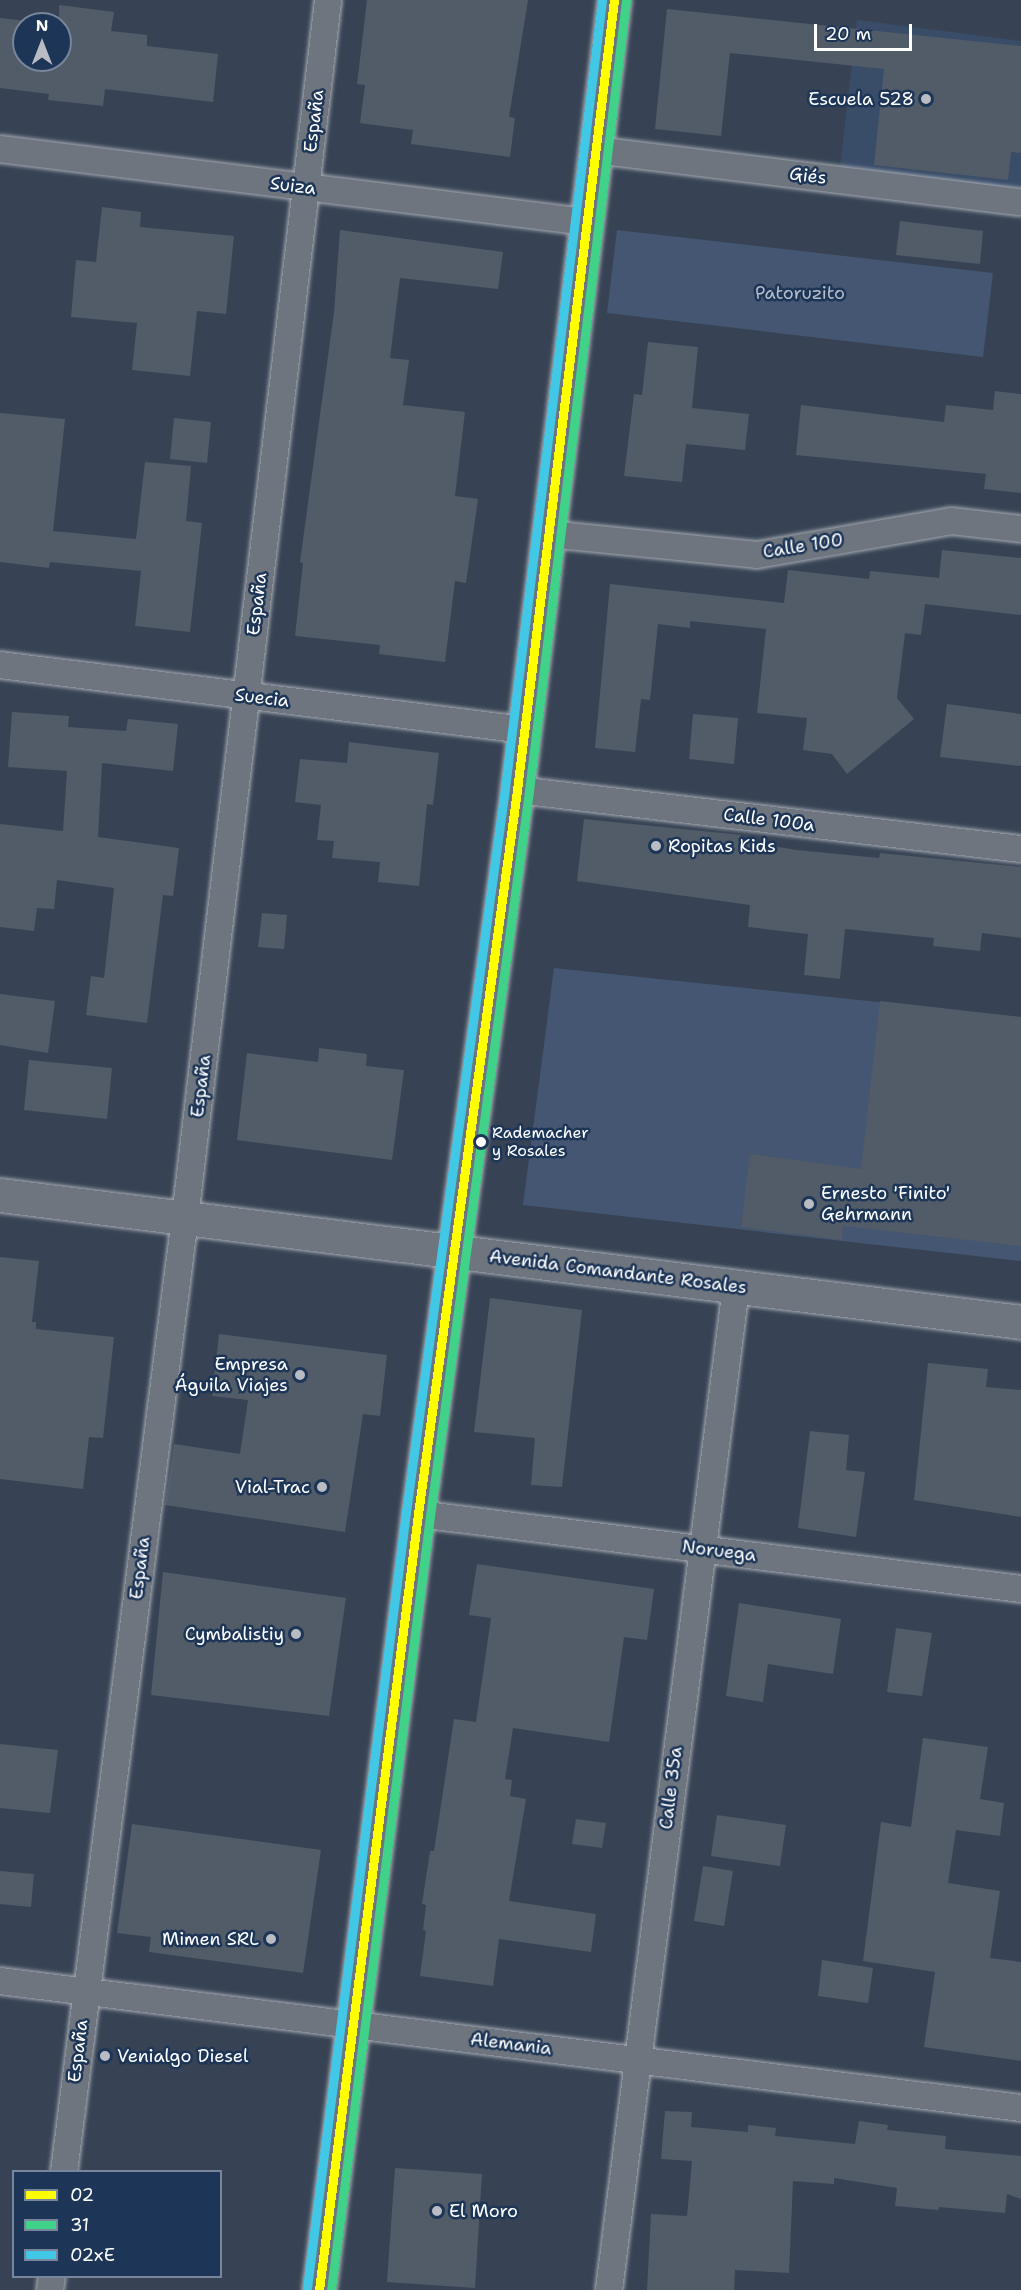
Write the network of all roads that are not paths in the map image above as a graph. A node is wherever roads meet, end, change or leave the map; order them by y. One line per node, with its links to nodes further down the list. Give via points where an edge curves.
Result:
1 (328, 0): 5 (street, España)
2 (614, 0): 4 (main road)
3 (0, 149): 5 (street, Suiza)
4 (595, 150): 6 (street, Giés); 7 (main road)
5 (306, 187): 7 (street, Suiza); 11 (street, España)
6 (1021, 202)
7 (586, 222): 9 (main road)
8 (1021, 529): 9 (street, Calle 100, via 951,521 757,555)
9 (548, 534): 12 (main road)
10 (0, 665): 11 (street, Suecia)
11 (246, 696): 12 (street, Suecia); 16 (street, España)
12 (525, 730): 13 (main road)
13 (517, 790): 14 (street, Calle 100a); 17 (main road)
14 (1021, 849)
15 (0, 1195): 16 (main road, Avenida Comandante Rosales)
16 (185, 1218): 17 (main road, Avenida Comandante Rosales); 24 (street, España)
17 (454, 1251): 18 (main road, Avenida Comandante Rosales); 20 (main road)
18 (736, 1287): 19 (main road, Avenida Comandante Rosales); 21 (street, Calle 35a)
19 (1021, 1322)
20 (418, 1514): 21 (street, Noruega); 25 (main road)
21 (701, 1549): 22 (street, Noruega); 26 (street, Calle 35a)
22 (1021, 1589)
23 (0, 1981): 24 (street, Alemania)
24 (85, 1991): 25 (street, Alemania); 28 (street, España)
25 (355, 2025): 26 (street, Alemania); 29 (main road)
26 (638, 2060): 27 (street, Alemania); 30 (street, Calle 35a)
27 (1021, 2108)
28 (64, 2170)
29 (319, 2290)
30 (609, 2290)

